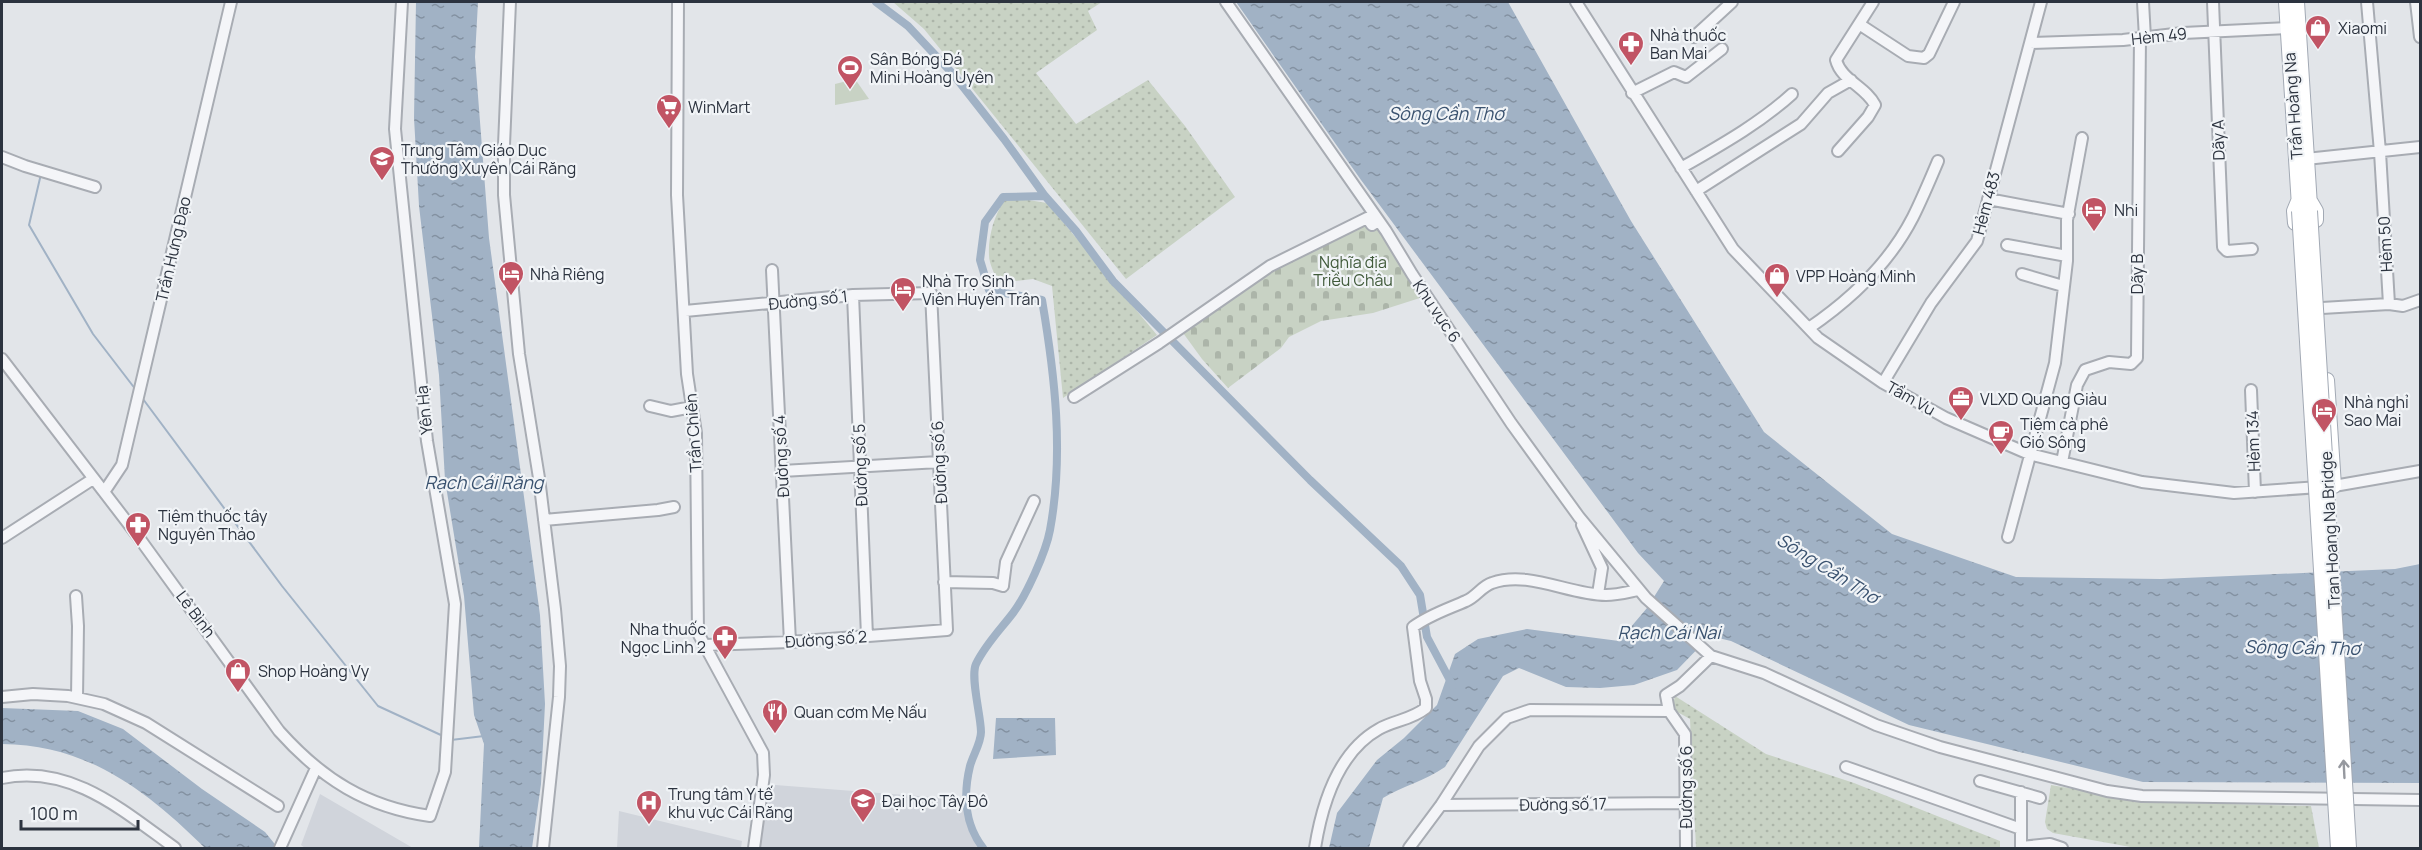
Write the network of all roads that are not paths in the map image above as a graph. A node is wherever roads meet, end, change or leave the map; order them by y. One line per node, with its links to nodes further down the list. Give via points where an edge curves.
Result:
1 (231, 2): 71 (street, Trần Hưng Đạo, via 122,465)
2 (402, 2): 101 (street, Yên Hạ, via 395,129 427,441 455,604 445,772)
3 (510, 2): 76 (street, via 504,195 519,354)
4 (678, 2): 54 (street, Trần Chiên, via 677,195)
5 (1226, 2): 41 (street, Khu vực 6)
6 (1576, 2): 26 (street, Tầm Vu)
7 (1731, 2): 20 (street)
8 (1873, 2): 17 (street)
9 (1954, 2): 17 (street, via 1924,58 1908,56)
10 (2041, 2): 23 (street, Hẻm 483)
11 (2143, 2): 21 (street, Dãy B)
12 (2213, 2): 19 (street, Dãy A)
13 (2286, 2): 18 (main road, Trần Hoàng Na)
14 (2297, 2): 18 (main road, Trần Hoàng Na)
15 (2367, 2): 31 (street, Hẻm 50)
16 (2416, 2): 22 (street)
17 (1859, 24): 25 (street, via 1836,60)
18 (2293, 27): 19 (street, Hèm 49); 33 (main road, Trần Hoàng Na); 39 (main road, Trần Hoàng Na)
19 (2215, 32): 21 (street, Hèm 49); 43 (street, Dãy A, via 2223,247 2227,251)
20 (1694, 37)
21 (2142, 38): 23 (street, Hèm 49); 64 (street, Dãy B, via 2137,358 2131,364 2109,362 2085,370 2077,385)
22 (2421, 38)
23 (2030, 43): 38 (street, Hẻm 483)
24 (1722, 49): 26 (street, via 1686,77 1674,72)
25 (1851, 80): 30 (street, via 1875,105); 37 (street, via 1828,93 1801,124)
26 (1632, 93): 35 (street, Tầm Vu)
27 (1792, 94): 35 (street, via 1766,115)
28 (2082, 138): 40 (street)
29 (2421, 147): 31 (street)
30 (1838, 151)
31 (2380, 152): 33 (street); 52 (street, Hẻm 50)
32 (2, 157): 36 (street)
33 (2306, 159): 39 (main road, Trần Hoàng Na)
34 (1938, 161): 55 (street, via 1894,248 1856,292)
35 (1681, 168): 37 (street, Tầm Vu)
36 (95, 187)
37 (1696, 191): 55 (street, Tầm Vu, via 1733,249)
38 (1988, 199): 40 (street); 57 (street, Hẻm 483, via 1977,241 1930,303)
39 (2304, 205): 53 (main road, via 2316,211); 70 (main road, via 2294,212); 112 (main road, Tran Hoang Na Bridge, bridge); 113 (main road, Tran Hoang Na Bridge, one-way to 39, bridge)
40 (2068, 214): 44 (street)
41 (1378, 221): 59 (street, via 1372,225 1367,218 1270,266); 75 (street, Khu vực 6)
42 (2007, 245): 44 (street)
43 (2253, 249)
44 (2067, 256): 47 (street)
45 (772, 270): 51 (street, Đường số 4)
46 (2022, 274): 47 (street)
47 (2063, 286): 62 (street, via 2055,363)
48 (931, 293): 49 (street, Đường số 1); 63 (street, Đường số 6)
49 (853, 295): 51 (street, Đường số 1); 65 (street, Đường số 5)
50 (2421, 300): 52 (street, via 2403,306)
51 (775, 303): 54 (street, Đường số 1); 66 (street, Đường số 4)
52 (2389, 304): 53 (street)
53 (2322, 308): 69 (main road)
54 (685, 311): 61 (street, Trần Chiên)
55 (1809, 328): 57 (street, Tầm Vu)
56 (2, 359): 68 (street, Lê Bình)
57 (1883, 383): 62 (street, Tầm Vu, via 1946,418)
58 (2251, 390): 72 (street, Hẻm 134)
59 (1074, 397)
60 (650, 406): 61 (street, via 671,411)
61 (692, 407): 86 (street, Trần Chiên, via 696,433 698,633)
62 (2029, 454): 64 (street, Tầm Vu); 77 (street)
63 (939, 462): 65 (street); 79 (street, Đường số 6)
64 (2062, 462): 72 (street, Tầm Vu, via 2142,482)
65 (860, 466): 66 (street); 84 (street, Đường số 5)
66 (782, 471): 85 (street, Đường số 4)
67 (2421, 471): 69 (street, Tầm Vu)
68 (93, 478): 71 (street, Lê Bình); 78 (street)
69 (2334, 486): 70 (street, Tầm Vu)
70 (2313, 487): 72 (street, Tầm Vu)
71 (104, 492): 92 (street, Lê Bình, via 279,731)
72 (2254, 492)
73 (1034, 501): 79 (street, via 1006,562 1003,586)
74 (674, 507): 76 (street)
75 (1578, 517): 80 (street, via 1602,566); 81 (street, Khu vực 6)
76 (544, 520): 106 (street, via 560,666)
77 (2008, 537)
78 (2, 538)
79 (944, 582): 83 (street, Đường số 6)
80 (1598, 594): 81 (street); 108 (street, via 1531,580 1502,580 1490,583 1471,600 1438,612 1413,627 1426,708 1416,717 1387,724 1353,749 1338,773 1319,824)
81 (1642, 594): 87 (street, Khu vực 6)
82 (76, 596): 89 (street)
83 (947, 630): 84 (street, Đường số 2)
84 (867, 636): 85 (street, Đường số 2)
85 (790, 642): 86 (street, Đường số 2)
86 (705, 645): 107 (street, Trần Chiên, via 763,753 764,775)
87 (1711, 656): 90 (street, Đường số 6, via 1666,695); 97 (street, via 1769,675 1876,725 2107,791 2142,796)
88 (2, 697): 89 (street, via 33,694)
89 (76, 698): 100 (street, via 104,704 146,723)
90 (1669, 711): 98 (street, Đường số 6, via 1685,734); 99 (street, via 1530,710 1507,718 1479,746)
91 (1846, 767): 102 (street)
92 (316, 768): 101 (street, Lê Bình, via 369,801); 103 (street)
93 (2, 778): 105 (street, via 35,774 67,780 112,803)
94 (1980, 781): 95 (street)
95 (2021, 792): 96 (street); 102 (street)
96 (2040, 798)
97 (2421, 800)
98 (1685, 802): 99 (street, Đường số 17); 110 (street, Đường số 6)
99 (1441, 805): 109 (street)
100 (278, 806)
101 (430, 816)
102 (2021, 829): 104 (street)
103 (282, 845)
104 (2021, 848): 111 (street, via 2050,844)
105 (175, 849)
106 (543, 849)
107 (754, 849)
108 (1315, 849)
109 (1408, 849)
110 (1686, 849)
111 (2062, 849)
112 (2338, 849)
113 (2349, 849)

